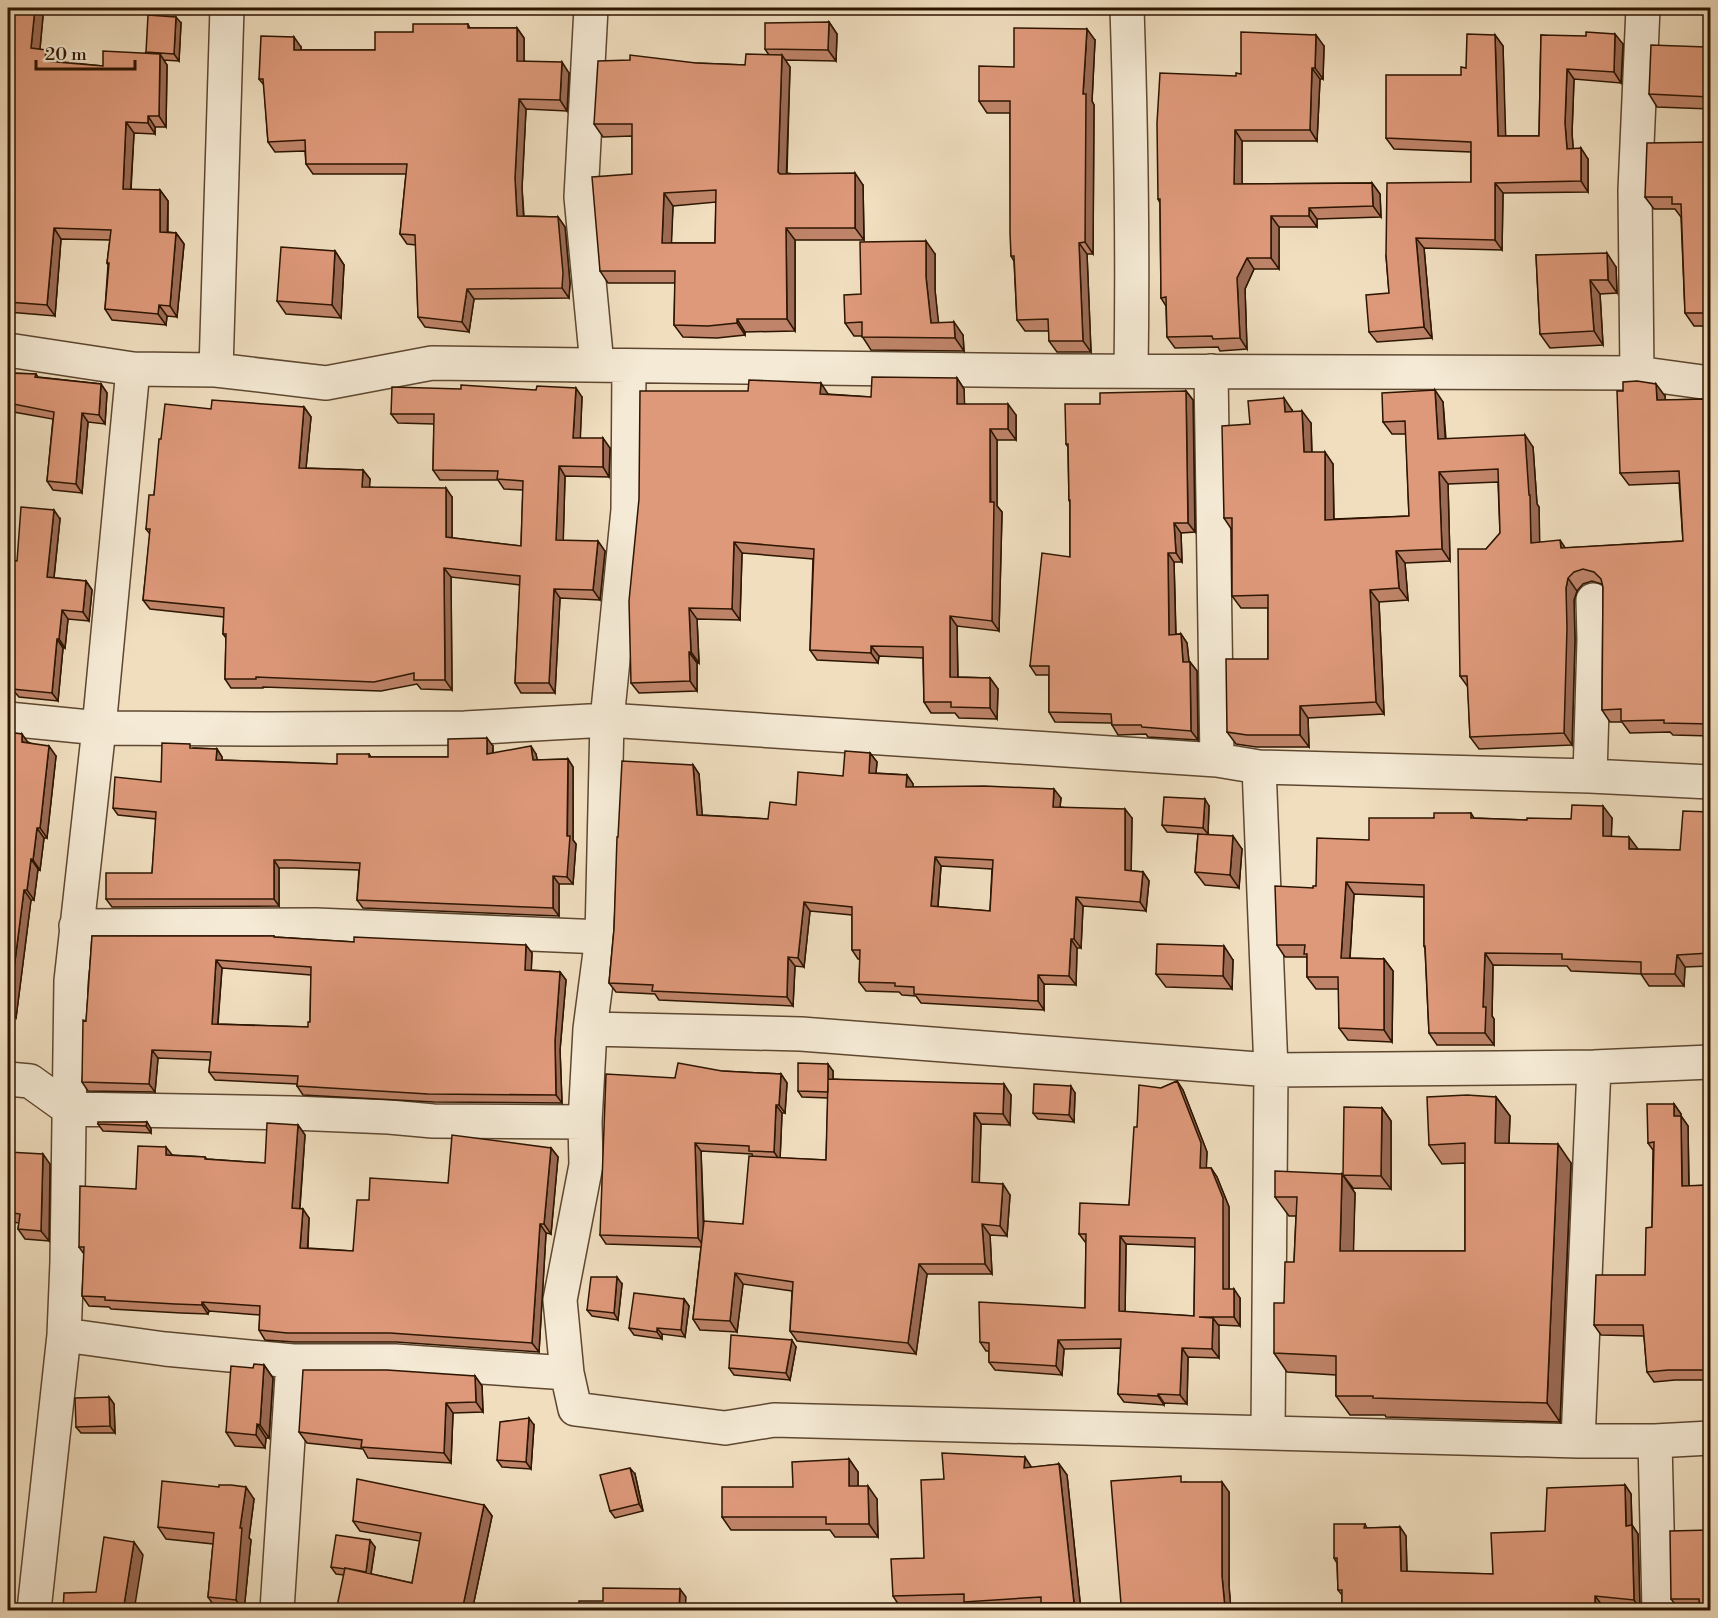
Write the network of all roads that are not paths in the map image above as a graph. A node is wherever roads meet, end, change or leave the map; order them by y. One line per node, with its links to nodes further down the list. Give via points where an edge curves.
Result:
1 (227, 8): 8 (street)
2 (591, 8): 6 (street, via 581,197)
3 (1126, 8): 9 (street)
4 (1643, 8): 11 (street, via 1635,190)
5 (8, 350): 7 (street)
6 (613, 366): 8 (street, via 432,363 326,383); 9 (street); 15 (street, via 628,510)
7 (133, 369): 8 (street); 16 (street)
8 (216, 370)
9 (1131, 370): 10 (street)
10 (1211, 371): 11 (street); 17 (street)
11 (1637, 373): 12 (street)
12 (1710, 383)
13 (1593, 600): 19 (street)
14 (8, 719): 16 (street)
15 (607, 720): 16 (street, via 465,728); 17 (street); 22 (street)
16 (99, 728): 21 (street)
17 (1217, 760): 18 (street)
18 (1259, 767): 19 (street); 26 (street)
19 (1590, 776): 20 (street)
20 (1710, 782)
21 (75, 926): 22 (street, via 316,925); 28 (street)
22 (602, 937): 23 (street)
23 (590, 1029): 26 (street, via 801,1034); 29 (street)
24 (1710, 1062): 25 (street)
25 (1593, 1067): 26 (street); 35 (street)
26 (1271, 1070): 33 (street)
27 (8, 1079): 28 (street, via 30,1081)
28 (69, 1108): 29 (street, via 433,1121); 30 (street)
29 (585, 1122): 32 (street, via 586,1165 560,1300)
30 (64, 1335): 31 (street); 37 (street)
31 (293, 1361): 32 (street, via 395,1361); 38 (street)
32 (567, 1373): 33 (street, via 575,1409 725,1428 774,1420)
33 (1268, 1432): 35 (street)
34 (1710, 1438): 36 (street)
35 (1578, 1441): 36 (street)
36 (1656, 1441): 39 (street)
37 (34, 1611)
38 (278, 1611)
39 (1659, 1611)

